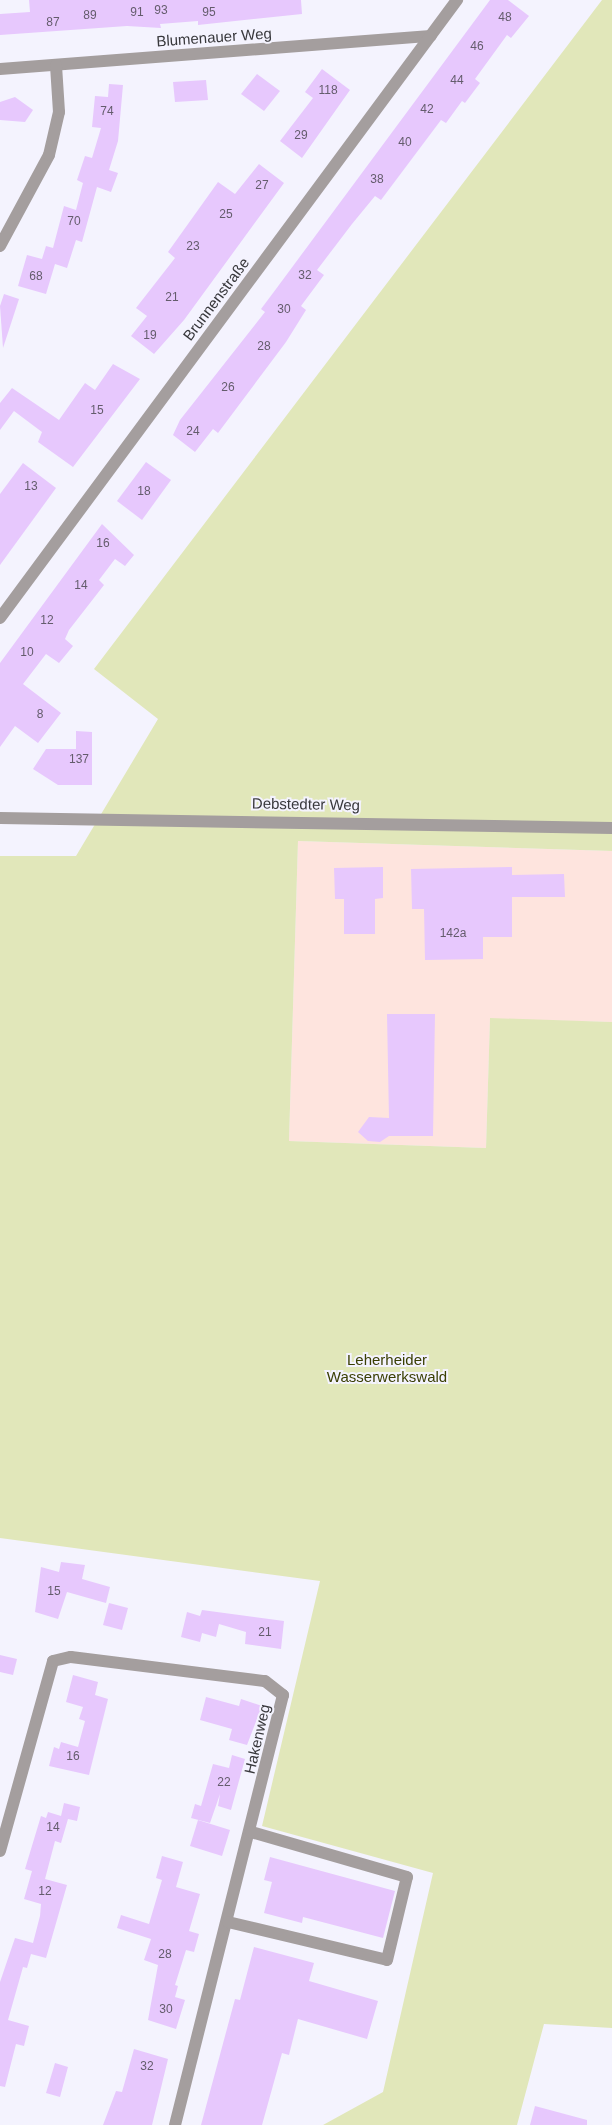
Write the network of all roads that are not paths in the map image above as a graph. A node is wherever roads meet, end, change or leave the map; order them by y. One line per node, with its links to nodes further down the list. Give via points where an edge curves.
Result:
1 (458, 0): 2 (street, Brunnenstraße)
2 (431, 36): 3 (street, Blumenauer Weg); 6 (street, Brunnenstraße)
3 (56, 65): 4 (street, Blumenauer Weg); 5 (street, via 59,112 49,154)
4 (0, 69)
5 (0, 246)
6 (0, 618)
7 (0, 818): 8 (street, Debstedter Weg)
8 (612, 828)
9 (251, 1832): 10 (street, Hakenweg, via 283,1709 283,1695 275,1687 265,1681 64,1657 53,1661 48,1673); 11 (street, Hakenweg); 11 (street, via 406,1877 387,1960)
10 (0, 1852)
11 (228, 1922): 12 (street, Hakenweg)
12 (175, 2125)

